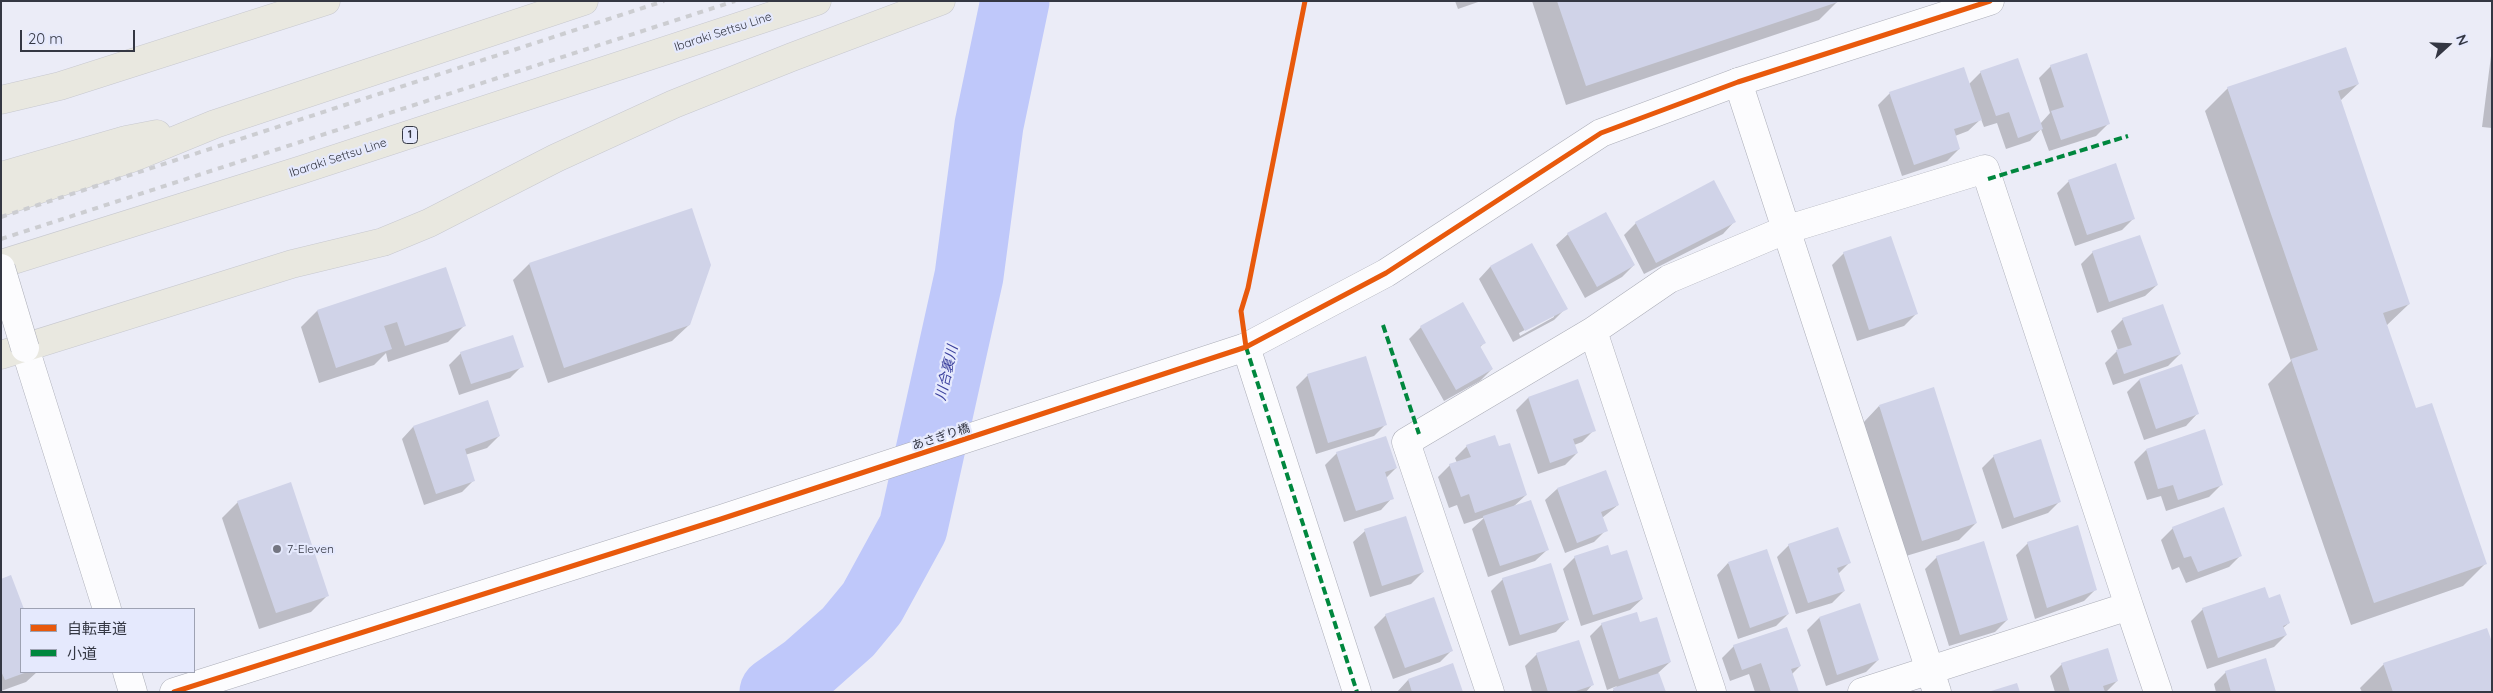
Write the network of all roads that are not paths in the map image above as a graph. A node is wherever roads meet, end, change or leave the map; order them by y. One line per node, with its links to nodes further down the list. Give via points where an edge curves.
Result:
1 (326, 1): 7 (main road, via 60,86)
2 (584, 1): 8 (main road)
3 (817, 1): 10 (main road, Ibaraki Settsu Line / 1)
4 (941, 1): 18 (main road, via 745,75 630,123 429,223 382,242 292,264)
5 (1990, 1): 6 (street, あさぎり橋)
6 (1738, 82): 12 (street); 17 (street, あさぎり橋, via 1601,133 1386,273)
7 (1, 100)
8 (214, 124): 9 (main road, via 126,140); 11 (main road, via 132,158)
9 (1, 176)
10 (234, 191): 13 (main road, Ibaraki Settsu Line / 1); 15 (main road, via 210,208)
11 (1, 202)
12 (1785, 230): 16 (street, via 1669,278); 19 (street, via 1985,169); 22 (street)
13 (1, 264)
14 (1, 268): 18 (street, bridge)
15 (1, 284)
16 (1593, 331): 26 (street, via 1406,442); 27 (street)
17 (1246, 347): 24 (street, あさぎり橋, via 721,519); 25 (street)
18 (13, 351): 20 (street)
19 (2129, 606): 22 (street); 29 (street)
20 (107, 608)
21 (127, 673): 23 (street)
22 (1933, 681): 28 (street)
23 (133, 692)
24 (174, 692)
25 (1356, 692)
26 (1490, 692)
27 (1712, 692)
28 (1862, 692)
29 (2158, 692)

